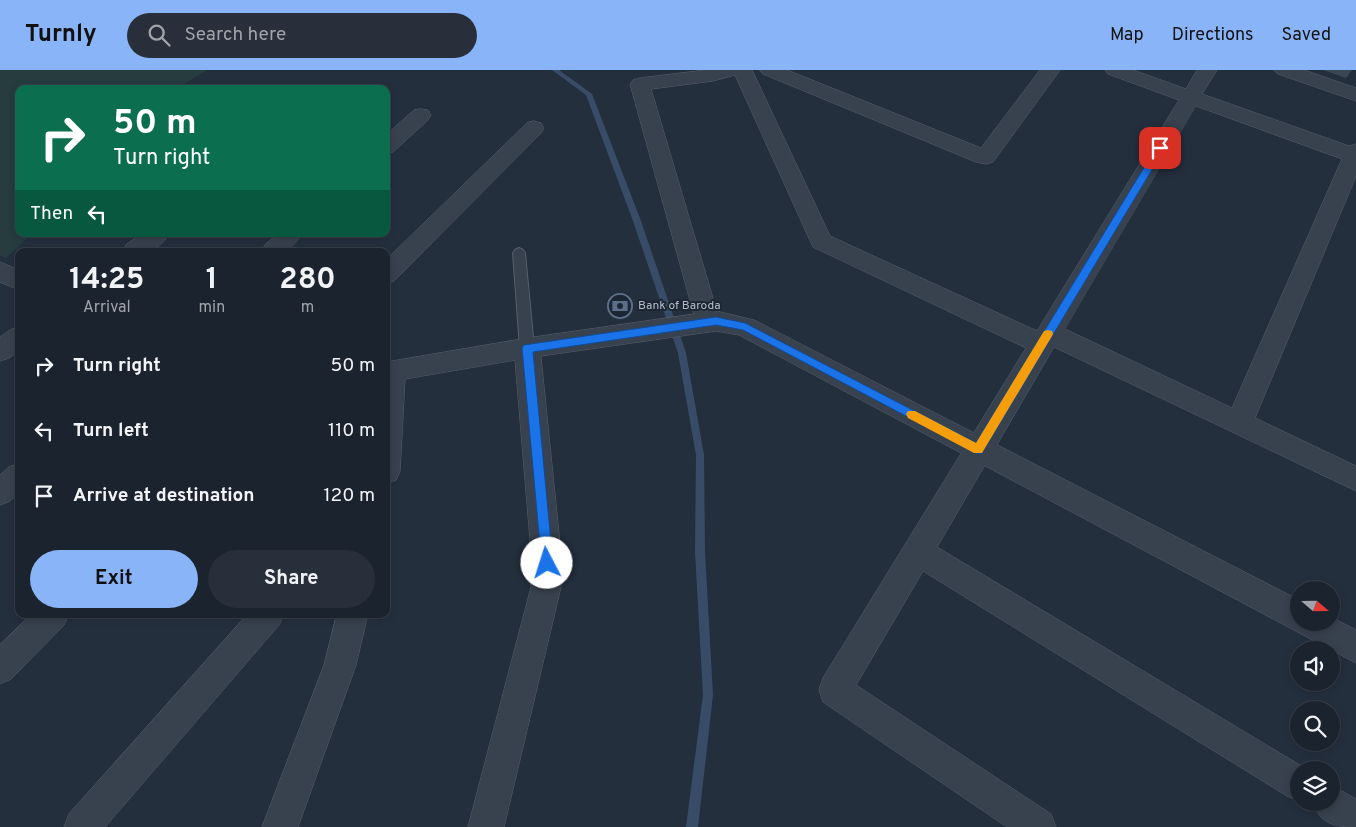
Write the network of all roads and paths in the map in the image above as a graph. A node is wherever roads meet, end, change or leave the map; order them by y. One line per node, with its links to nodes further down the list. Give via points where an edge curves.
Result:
1 (732, 70): 8 (street, via 713,75)
2 (742, 70): 24 (street, via 820,241)
3 (770, 70): 4 (street, via 983,157)
4 (1050, 70)
5 (1114, 70): 10 (street)
6 (1207, 70): 10 (street)
7 (1285, 70): 9 (street)
8 (634, 77): 23 (street)
9 (1356, 94)
10 (1191, 97): 14 (street); 24 (street)
11 (420, 115): 13 (street)
12 (534, 128): 21 (street)
13 (390, 143)
14 (1355, 154): 29 (street)
15 (154, 237): 17 (street)
16 (289, 237): 18 (street)
17 (138, 248)
18 (276, 248)
19 (519, 253): 26 (lane)
20 (0, 270): 22 (street)
21 (390, 271)
22 (15, 279)
23 (699, 324): 26 (street); 30 (street, via 716,321 745,327)
24 (1045, 338): 29 (street); 30 (street)
25 (15, 340): 27 (street)
26 (527, 348): 28 (street); 47 (street, via 547,563 546,587)
27 (0, 351)
28 (390, 371)
29 (1240, 423): 32 (street)
30 (978, 449): 34 (street); 35 (street)
31 (15, 479): 33 (street)
32 (1356, 479)
33 (0, 492)
34 (917, 551): 42 (street); 48 (street, via 835,690)
35 (1290, 612)
36 (49, 618): 41 (street)
37 (265, 618): 45 (street)
38 (351, 618): 46 (street, via 340,665)
39 (1325, 631): 40 (street)
40 (1356, 647)
41 (0, 668)
42 (1290, 779)
43 (1340, 809): 44 (street)
44 (1356, 819)
45 (82, 827)
46 (280, 827)
47 (486, 827)
48 (1038, 827)

